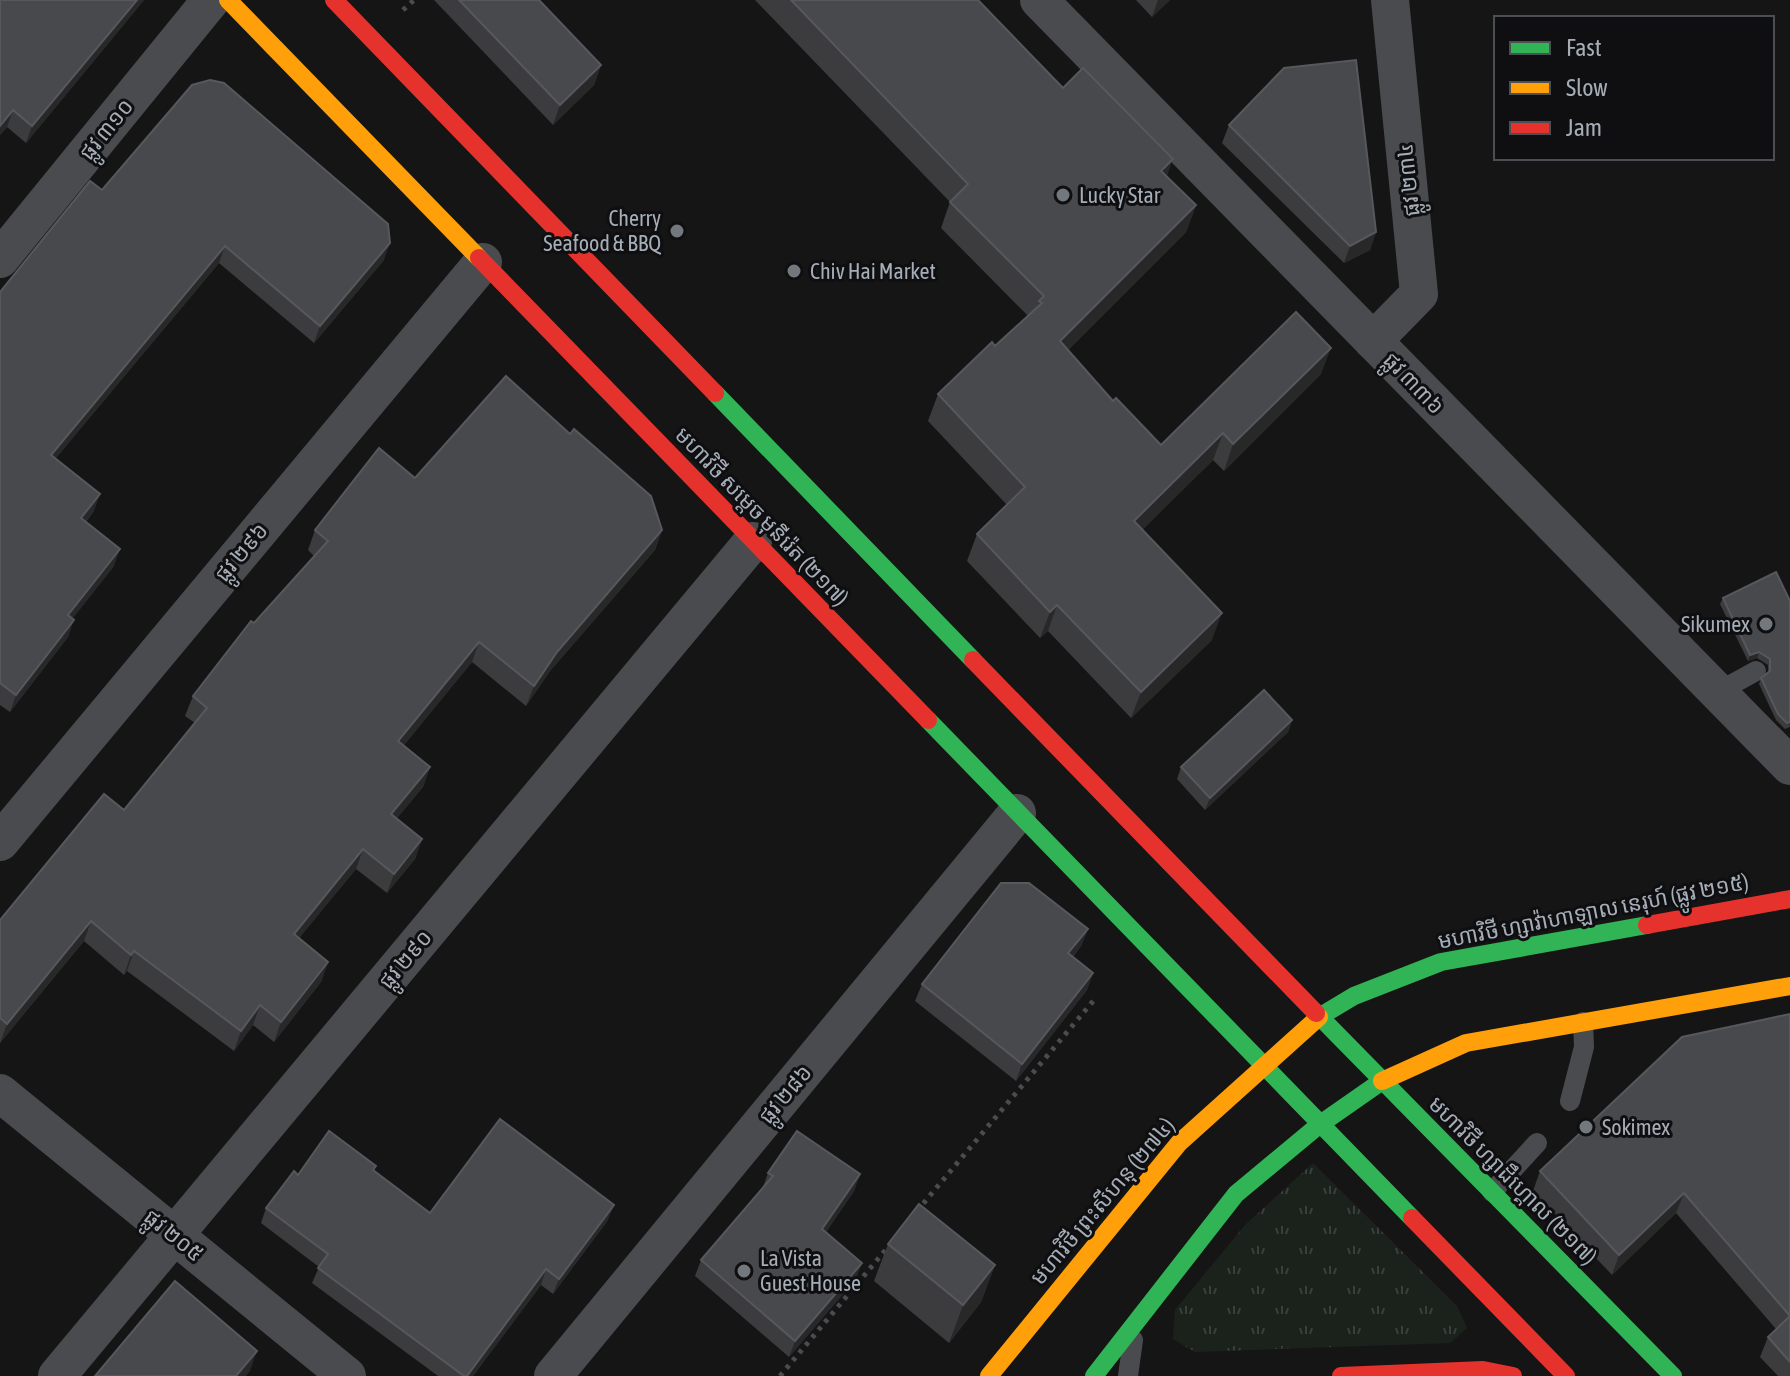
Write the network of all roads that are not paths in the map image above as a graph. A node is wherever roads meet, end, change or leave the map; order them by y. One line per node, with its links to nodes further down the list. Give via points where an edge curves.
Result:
1 (211, 0): 6 (street, ផ្លូវ ៣១០)
2 (228, 0): 7 (main road, មហាវិថី សម្តេច មុនីរ៉េត (២១៧))
3 (334, 0): 17 (main road)
4 (1039, 0): 8 (street, ផ្លូវ ៣៣៦)
5 (1390, 0): 8 (street, ផ្លូវ ២៣៤, via 1419,294)
6 (0, 259)
7 (483, 262): 9 (main road, មហាវិថី សម្តេច មុនីរ៉េត (២១៧)); 14 (street, ផ្លូវ ២៩៦)
8 (1373, 341): 11 (street, ផ្លូវ ៣៣៦)
9 (753, 541): 13 (main road, មហាវិថី សម្តេច មុនីរ៉េត (២១៧)); 26 (street, ផ្លូវ ២៩០)
10 (1756, 671): 11 (lane)
11 (1718, 692): 12 (street, ផ្លូវ ៣៣៦)
12 (1790, 766)
13 (1017, 813): 19 (main road, មហាវិថី សម្តេច មុនីរ៉េត (២១៧)); 30 (street, ផ្លូវ ២៨៦)
14 (0, 842)
15 (1790, 899): 17 (main road, មហាវិថី ហ្សាវ៉ាហាឡាល នេរុហ៍ (ផ្លូវ ២១៥), via 1441,962 1354,996)
16 (1790, 986): 18 (main road)
17 (1319, 1017): 19 (main road, មហាវិថី ហ្សាវ៉ាហាឡាល នេរុហ៍ (ផ្លូវ ២១៥)); 20 (main road, មហាវិថី ហ្សាដឹហ្គោល (២១៧))
18 (1583, 1022): 20 (main road, via 1466,1043); 22 (lane, via 1584,1047)
19 (1261, 1066): 23 (main road); 31 (main road, មហាវិថី ព្រះសីហនុ (២៧៤), via 1179,1143)
20 (1382, 1081): 23 (main road); 25 (main road, មហាវិថី ហ្សាដឹហ្គោល (២១៧))
21 (0, 1093): 26 (street, ផ្លូវ ២០៥)
22 (1570, 1101)
23 (1319, 1125): 27 (main road, via 1236,1194); 36 (main road)
24 (1537, 1143): 25 (lane)
25 (1492, 1192): 37 (main road, មហាវិថី ហ្សាដឹហ្គោល (២១៧))
26 (174, 1235): 28 (street, ផ្លូវ ២៩០); 29 (street, ផ្លូវ ២០៥)
27 (1135, 1324): 32 (main road); 33 (lane)
28 (57, 1376)
29 (347, 1376)
30 (553, 1376)
31 (989, 1376)
32 (1094, 1376)
33 (1128, 1376)
34 (1341, 1376): 35 (main road, via 1483,1370)
35 (1513, 1376)
36 (1566, 1376)
37 (1673, 1376)

